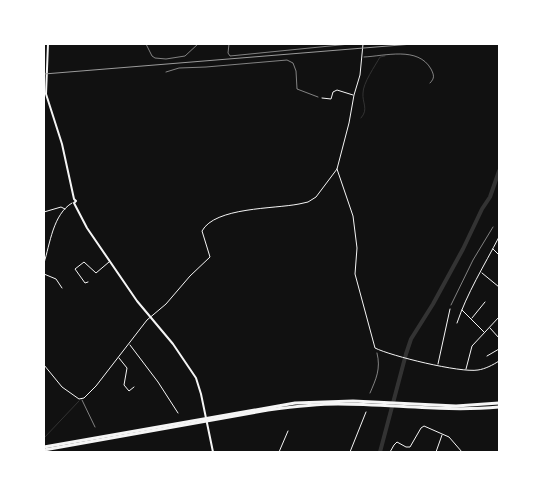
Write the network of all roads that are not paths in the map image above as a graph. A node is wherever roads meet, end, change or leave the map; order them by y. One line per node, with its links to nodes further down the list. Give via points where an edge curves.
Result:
1 (48, 44): 3 (street)
2 (363, 44): 4 (street)
3 (45, 81): 7 (street, via 47,100 76,200)
4 (354, 95): 5 (street, via 337,90 330,99); 6 (street)
5 (322, 98)
6 (337, 169): 23 (street, via 312,200 280,208 242,211 208,223 202,231 210,256); 36 (street, via 353,216 357,248 355,274 374,347)
7 (73, 203): 8 (street); 13 (street)
8 (65, 209): 9 (street, via 60,207); 14 (street, via 54,229)
9 (44, 212)
10 (499, 237): 11 (street)
11 (493, 249): 12 (street); 15 (street)
12 (499, 255)
13 (110, 262): 17 (street, via 96,274 84,262 75,269 85,283); 23 (street)
14 (44, 263)
15 (481, 273): 19 (street); 22 (street)
16 (44, 274): 18 (street, via 56,279)
17 (88, 282)
18 (62, 288)
19 (499, 288)
20 (485, 302): 25 (street)
21 (450, 308): 36 (street)
22 (461, 310): 25 (street); 26 (street)
23 (150, 317): 30 (street); 47 (street, via 196,378)
24 (499, 317): 27 (street)
25 (471, 319): 28 (street)
26 (457, 323)
27 (490, 328): 28 (street); 29 (street)
28 (484, 333): 37 (street, via 472,346)
29 (499, 338)
30 (129, 345): 33 (street); 42 (street)
31 (499, 349): 32 (street)
32 (487, 356)
33 (119, 358): 38 (street, via 127,368 124,385 129,391); 39 (street)
34 (499, 361): 37 (street, via 481,370)
35 (44, 365): 39 (street, via 62,387)
36 (438, 365): 37 (street)
37 (466, 370)
38 (134, 387)
39 (82, 399): 43 (lane)
40 (499, 405): 46 (highway, via 436,408 329,404 287,407)
41 (366, 412): 49 (street)
42 (178, 413)
43 (95, 427)
44 (288, 431): 48 (street)
45 (442, 434): 50 (street, via 423,426 410,446 396,443); 51 (street); 52 (street, via 454,441)
46 (44, 448)
47 (213, 452)
48 (279, 452)
49 (350, 452)
50 (390, 452)
51 (436, 452)
52 (462, 452)

